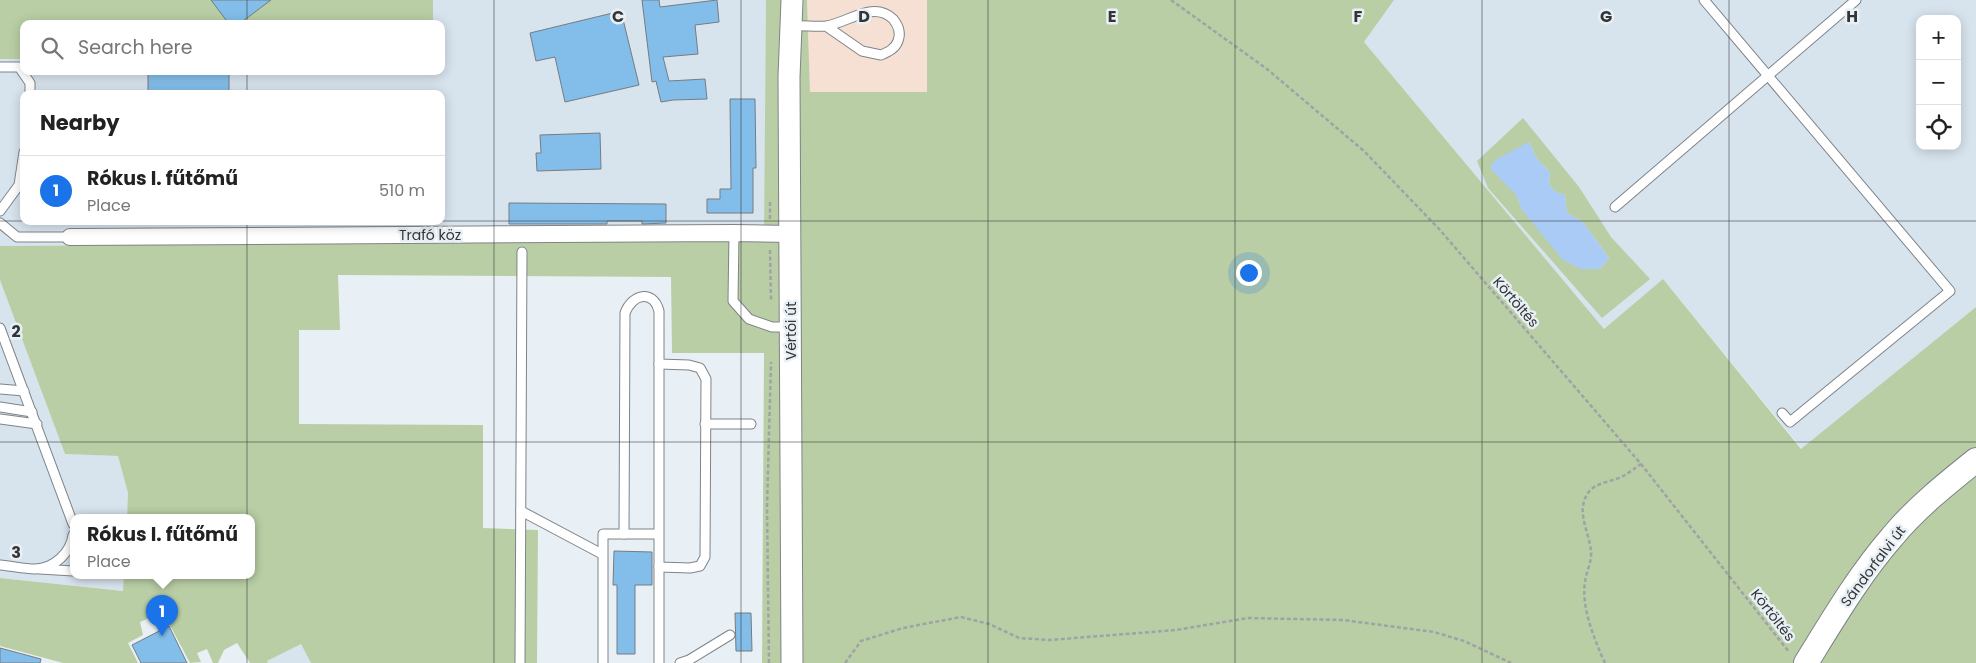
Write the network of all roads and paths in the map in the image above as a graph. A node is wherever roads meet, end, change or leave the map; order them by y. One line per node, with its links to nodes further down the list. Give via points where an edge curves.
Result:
1 (792, 0): 5 (street, Vértói út)
2 (1171, 0): 34 (path, Körtöltés, via 1267,69 1364,151 1440,230)
3 (1704, 0): 10 (lane)
4 (1856, 0): 10 (lane)
5 (791, 26): 6 (lane); 17 (street, Vértói út)
6 (826, 26): 6 (lane, via 877,9 896,22 899,35 894,48 881,55 862,51)
7 (0, 66): 8 (lane)
8 (20, 68)
9 (24, 75): 11 (lane)
10 (1767, 75): 13 (lane); 28 (lane, via 1950,291 1790,422)
11 (30, 90)
12 (20, 178): 14 (lane)
13 (1615, 207)
14 (0, 211)
15 (0, 223): 18 (lane, via 17,237)
16 (734, 233): 17 (street, Trafó köz); 18 (street, Trafó köz); 20 (lane, via 733,301 749,319)
17 (780, 234): 20 (street, Vértói út); 20 (path)
18 (70, 237)
19 (522, 252): 35 (lane)
20 (781, 327): 52 (street, Vértói út)
21 (0, 328): 25 (lane)
22 (771, 355): 51 (path, via 767,508)
23 (659, 364): 31 (lane, via 700,368 706,379); 37 (lane, via 657,305 652,300 636,297 625,313); 38 (lane)
24 (0, 389): 25 (lane)
25 (24, 391): 27 (lane)
26 (0, 407): 27 (lane)
27 (32, 412): 30 (lane)
28 (1782, 413)
29 (0, 419): 30 (lane)
30 (37, 424): 36 (lane)
31 (705, 424): 32 (lane); 42 (lane, via 704,562 690,568)
32 (751, 424)
33 (1976, 460): 46 (main road, Sándorfalvi út, via 1891,537)
34 (1641, 464): 46 (path, Körtöltés); 55 (path, via 1624,476 1593,487 1583,504 1585,528 1591,545 1584,584 1586,600 1593,637)
35 (521, 511): 40 (lane); 47 (lane)
36 (70, 516)
37 (624, 534): 38 (lane); 40 (lane, via 602,534)
38 (658, 534): 42 (lane)
39 (70, 547): 43 (lane, via 58,561)
40 (602, 554): 48 (lane)
41 (0, 565): 43 (lane)
42 (660, 568): 49 (lane)
43 (38, 569): 44 (lane)
44 (70, 571)
45 (730, 634): 50 (lane)
46 (1799, 659)
47 (520, 663)
48 (603, 663)
49 (659, 663)
50 (680, 663)
51 (769, 663)
52 (792, 663)
53 (845, 663): 54 (path, via 861,641 903,628 961,617 989,624 1019,638 1050,640 1176,630 1248,618 1343,620 1434,632)
54 (1511, 663)
55 (1605, 663)

